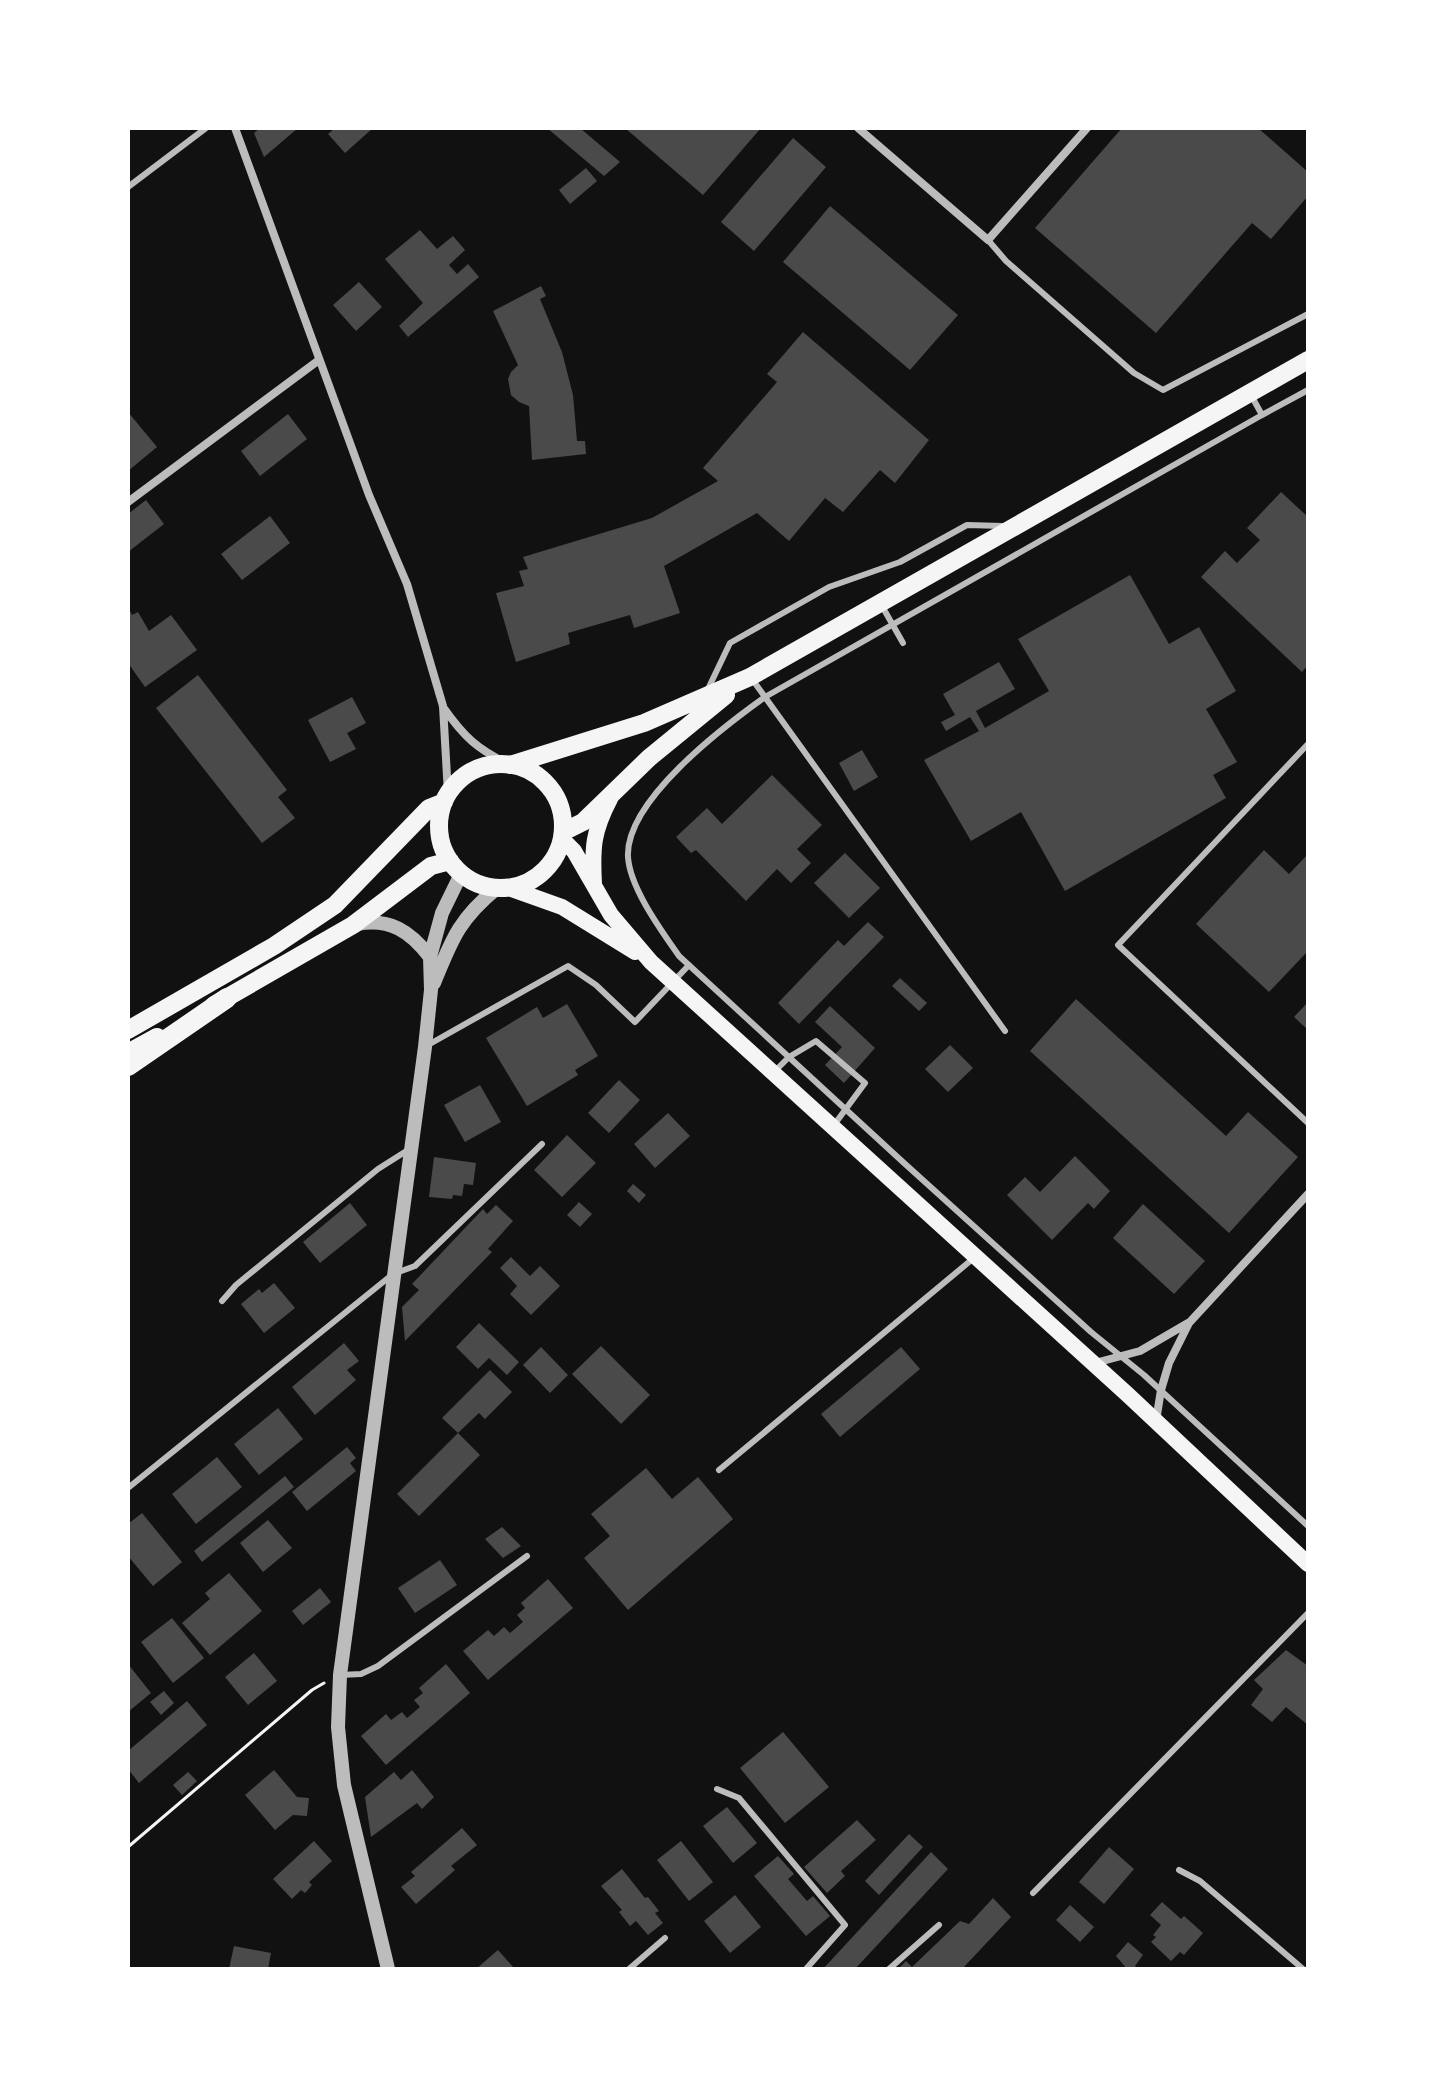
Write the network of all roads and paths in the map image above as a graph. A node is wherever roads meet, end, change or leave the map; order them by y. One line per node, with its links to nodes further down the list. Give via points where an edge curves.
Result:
1 (206, 128): 5 (lane)
2 (235, 128): 8 (street)
3 (858, 128): 6 (street)
4 (1087, 128): 6 (street)
5 (128, 187)
6 (988, 240): 7 (lane, via 1134,373 1163,390)
7 (1308, 314)
8 (319, 360): 15 (street); 23 (street, via 407,584)
9 (1304, 361): 11 (main road)
10 (1308, 390): 12 (lane)
11 (1250, 393): 12 (lane); 13 (main road)
12 (1262, 415): 14 (lane)
13 (1149, 450): 14 (lane); 16 (main road)
14 (1163, 470): 18 (lane)
15 (128, 502)
16 (1015, 527): 17 (main road); 21 (lane, via 967,525 900,562 829,587 730,643)
17 (880, 603): 18 (lane); 20 (main road)
18 (892, 624): 19 (lane); 22 (lane)
19 (903, 643)
20 (750, 677): 21 (main road); 22 (lane); 26 (main road)
21 (704, 697): 25 (main road, via 644,723)
22 (765, 697): 35 (lane, via 718,731 653,796 629,838 633,876 659,928); 40 (lane)
23 (443, 706): 25 (street, via 461,733); 27 (street)
24 (1308, 744): 47 (lane, via 1118,945)
25 (510, 765): 27 (main road, via 475,770); 28 (main road, via 528,770 556,795)
26 (615, 789): 28 (main road); 31 (main road, via 594,838)
27 (446, 798): 29 (main road, via 440,833); 39 (main road, via 429,808 335,905)
28 (563, 835): 30 (main road, via 543,872 527,883); 31 (main road)
29 (456, 868): 30 (main road, via 478,884); 32 (main road, via 431,866); 33 (street)
30 (503, 888): 34 (main road, via 562,907); 37 (street, via 464,919)
31 (595, 890): 34 (main road)
32 (353, 925): 33 (street, via 388,923 410,935); 38 (main road)
33 (430, 957): 37 (street)
34 (651, 962): 36 (main road)
35 (689, 965): 36 (lane); 43 (lane)
36 (673, 983): 41 (lane, via 635,1022 568,966); 45 (main road)
37 (431, 990): 41 (street)
38 (227, 998): 42 (main road); 44 (highway)
39 (128, 1030)
40 (1005, 1031)
41 (425, 1047): 50 (street)
42 (128, 1053)
43 (789, 1057): 45 (lane); 46 (lane); 46 (lane, via 816,1041 865,1083)
44 (128, 1066)
45 (772, 1074): 48 (main road)
46 (847, 1111): 48 (lane); 56 (lane)
47 (1308, 1123)
48 (832, 1128): 52 (main road)
49 (542, 1144): 53 (lane, via 415,1266)
50 (411, 1148): 53 (street); 54 (lane, via 378,1169)
51 (1308, 1194): 55 (street)
52 (975, 1257): 57 (main road); 60 (lane)
53 (393, 1274): 61 (lane); 66 (street)
54 (222, 1301)
55 (1189, 1323): 56 (street); 58 (street)
56 (1121, 1357): 57 (street); 58 (lane)
57 (1093, 1363): 59 (main road)
58 (1161, 1390): 59 (street); 62 (lane)
59 (1156, 1421): 64 (main road)
60 (719, 1470)
61 (128, 1488)
62 (1308, 1526)
63 (527, 1556): 66 (lane, via 378,1666)
64 (1308, 1564)
65 (1308, 1613): 70 (lane)
66 (340, 1677): 68 (path, via 312,1690); 73 (street, via 344,1785)
67 (717, 1789): 75 (lane, via 739,1798 845,1925)
68 (128, 1847)
69 (1179, 1870): 77 (lane, via 1200,1881)
70 (1033, 1893)
71 (939, 1925): 76 (lane)
72 (665, 1938): 74 (lane)
73 (388, 1969)
74 (629, 1969)
75 (806, 1969)
76 (889, 1969)
77 (1303, 1969)

